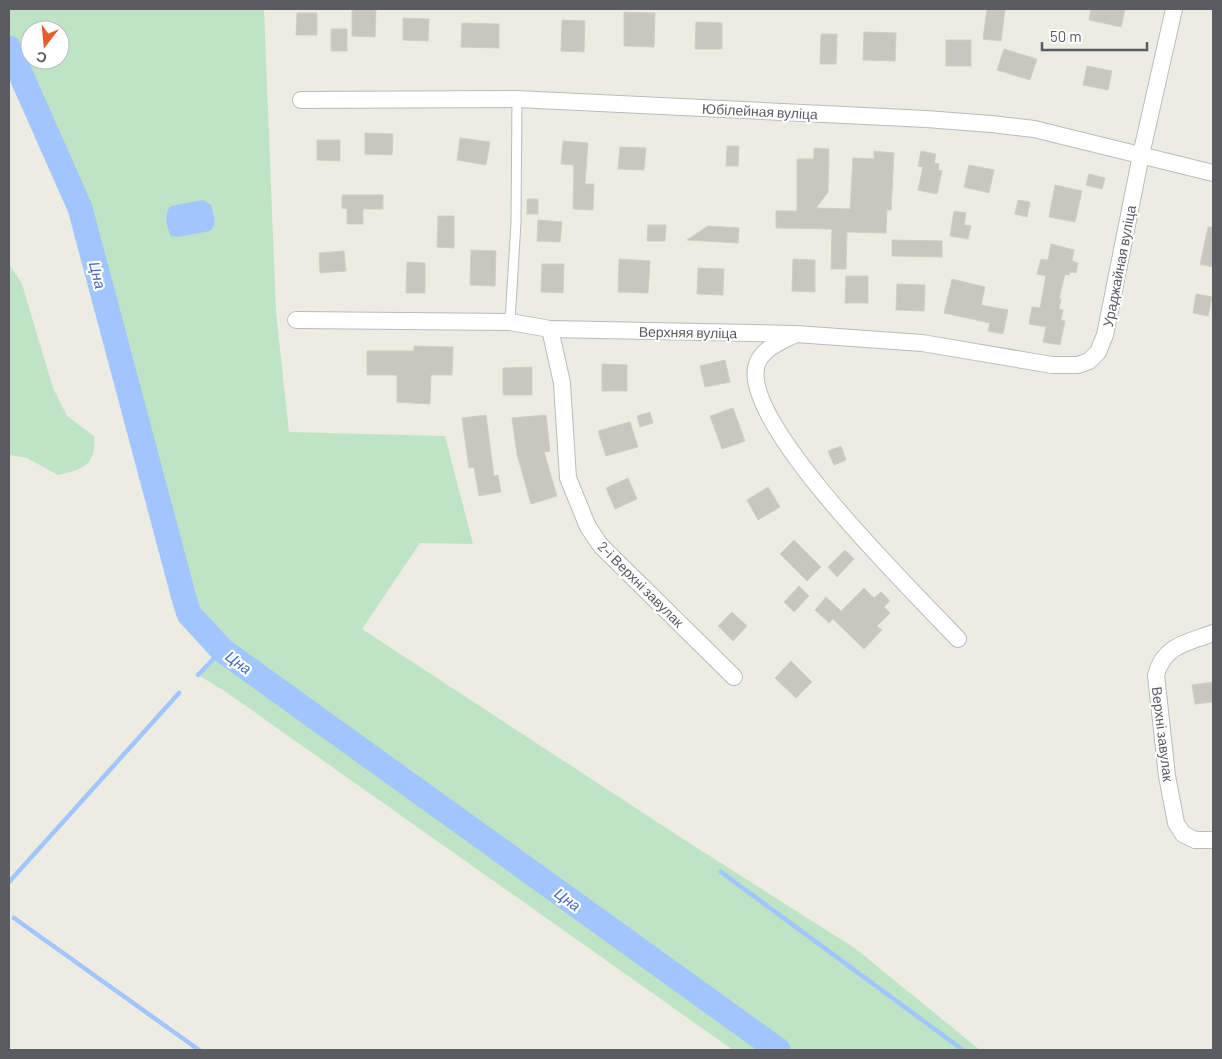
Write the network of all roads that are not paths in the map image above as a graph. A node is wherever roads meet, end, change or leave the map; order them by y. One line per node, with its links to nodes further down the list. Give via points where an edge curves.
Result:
1 (1174, 9): 4 (street, Ураджайная вуліца)
2 (517, 99): 3 (street, Юбілейная вуліца); 4 (street, Юбілейная вуліца, via 991,124 1034,130); 7 (lane, via 516,222)
3 (302, 100)
4 (1141, 155): 5 (street, Юбілейная вуліца); 10 (street, Ураджайная вуліца, via 1105,335 1098,352 1089,361)
5 (1213, 173)
6 (296, 320): 7 (street, Верхняя вуліца)
7 (510, 322): 8 (street, Верхняя вуліца)
8 (550, 329): 9 (street, Верхняя вуліца); 13 (street, 2-і Верхні завулак, via 562,383 568,478 588,527 601,546)
9 (796, 334): 10 (street, Верхняя вуліца, via 922,343 1052,365); 12 (street, via 775,344 756,366 755,379 763,406 787,446 841,515)
10 (1078, 365)
11 (1213, 633): 14 (street, Верхні завулак, via 1165,655 1156,675 1167,776 1176,823 1189,837)
12 (958, 639)
13 (734, 677)
14 (1213, 840)

